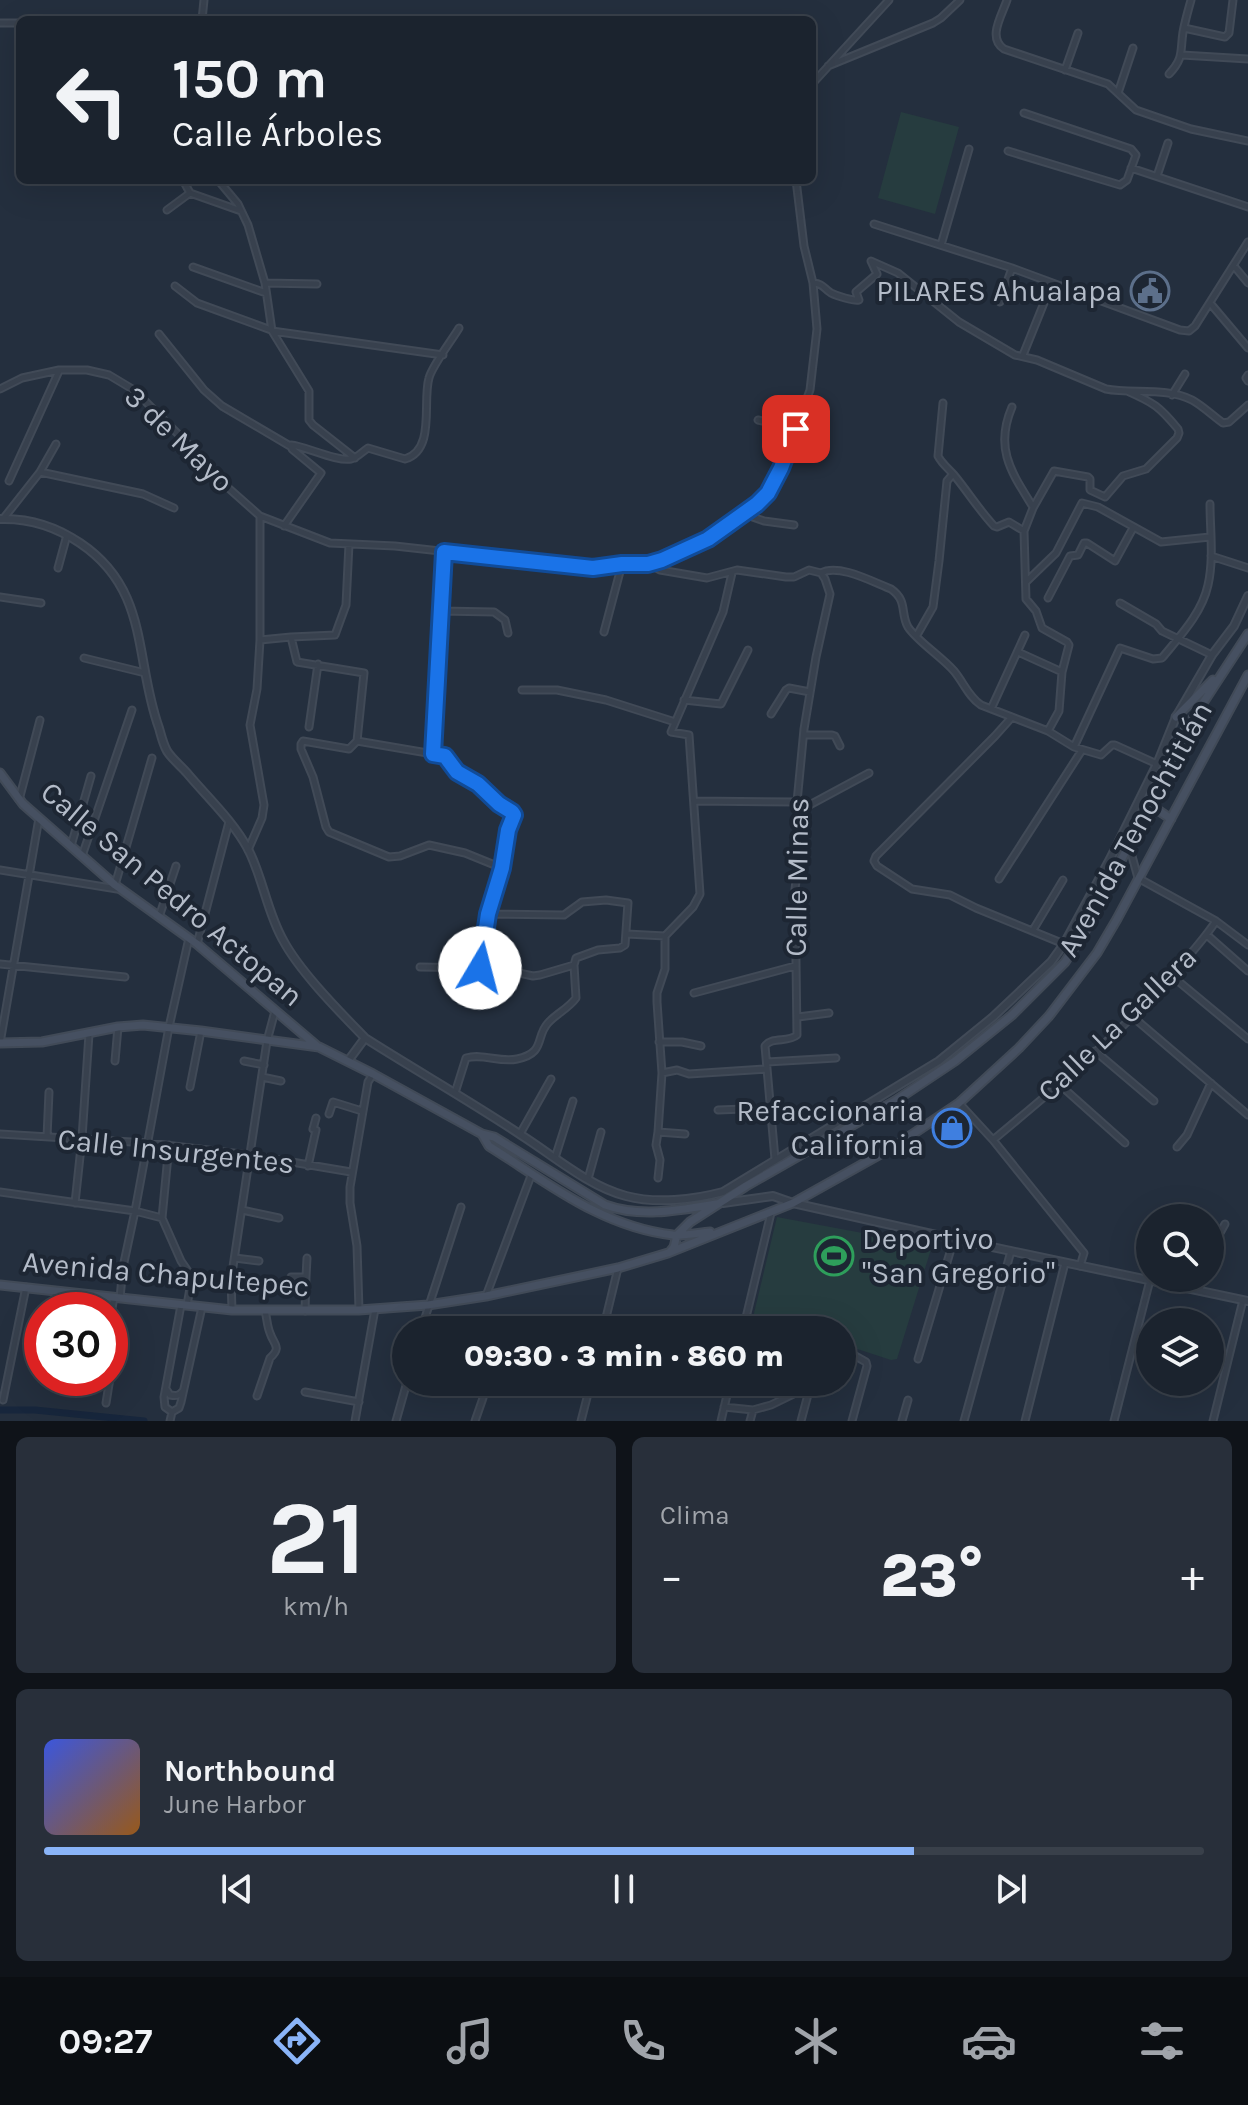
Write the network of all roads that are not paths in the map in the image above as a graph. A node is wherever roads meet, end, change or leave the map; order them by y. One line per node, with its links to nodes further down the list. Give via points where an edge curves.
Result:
1 (889, 0): 11 (street)
2 (960, 0): 11 (street, via 933,23)
3 (1007, 0): 12 (street, via 997,26 998,45)
4 (1191, 0): 6 (street)
5 (1233, 0): 6 (street, via 1225,37)
6 (1184, 28): 9 (street)
7 (1078, 33): 12 (street)
8 (1133, 48): 15 (street)
9 (1182, 55): 10 (street); 13 (street)
10 (1248, 59)
11 (828, 66): 14 (street)
12 (1065, 70): 15 (street, via 1108,84)
13 (1169, 74)
14 (816, 80)
15 (1118, 93): 17 (street, via 1136,110)
16 (1024, 113): 21 (street, via 1131,149 1136,155)
17 (1248, 141)
18 (1168, 143): 22 (street)
19 (969, 149): 32 (street)
20 (1008, 151): 21 (street, via 1120,185)
21 (1131, 168): 22 (street)
22 (1157, 176): 27 (street)
23 (185, 184): 26 (street)
24 (221, 184): 29 (street)
25 (796, 184): 37 (street)
26 (190, 193): 28 (street); 29 (street)
27 (1248, 207)
28 (167, 210)
29 (241, 211): 36 (street)
30 (874, 224): 32 (street)
31 (1248, 242): 33 (street)
32 (941, 245): 35 (street)
33 (1234, 266): 39 (street); 44 (street)
34 (193, 267): 42 (street)
35 (1012, 268): 38 (street); 43 (street)
36 (265, 283): 40 (street); 42 (street)
37 (813, 283): 50 (street, via 859,300 856,292 877,274 871,261 898,273 959,322); 62 (street, via 813,368)
38 (1052, 283): 44 (street, via 1180,330 1195,326); 50 (street)
39 (1248, 283)
40 (317, 284)
41 (175, 286): 46 (street, via 197,303)
42 (266, 293): 46 (street)
43 (1000, 302)
44 (1210, 303): 48 (street)
45 (459, 328): 49 (street)
46 (272, 331): 49 (street); 65 (street, via 309,391 309,420)
47 (159, 334): 64 (street, via 222,406)
48 (1248, 348)
49 (443, 355): 65 (street, via 429,376 424,435 416,454 405,459 368,448)
50 (1023, 355): 56 (street, via 1106,389)
51 (59, 370): 55 (street, 3 de Mayo); 68 (street); 75 (street, 3 de Mayo, via 109,375 134,390)
52 (1185, 374): 57 (street)
53 (1248, 375): 54 (street)
54 (1248, 381)
55 (0, 389)
56 (1126, 391): 57 (street); 69 (street, via 1161,409 1179,433 1146,469 1123,476)
57 (1172, 395): 59 (street, via 1191,399 1226,423)
58 (943, 403): 67 (street, via 938,456)
59 (1248, 405)
60 (1012, 407): 73 (street, via 1005,436 1007,464)
61 (758, 420): 62 (street)
62 (796, 429): 74 (street, via 768,493)
63 (56, 444): 66 (street)
64 (290, 446): 65 (street); 78 (street, via 321,473)
65 (355, 458)
66 (40, 472): 72 (street, via 143,494); 76 (street)
67 (953, 474): 80 (street, via 994,526 1009,522); 102 (street, via 947,481 933,607)
68 (9, 481)
69 (1105, 497): 71 (street); 73 (street, via 1090,490 1088,477 1058,470)
70 (1210, 504): 82 (street)
71 (1098, 507): 79 (street); 92 (street, via 1079,505 1053,558)
72 (174, 508)
73 (1033, 508): 80 (street)
74 (744, 514): 77 (street); 87 (street, via 708,539)
75 (260, 516): 78 (street); 106 (street)
76 (2, 519): 81 (street, via 47,525)
77 (794, 525)
78 (284, 526): 83 (street, via 330,543)
79 (1133, 528): 82 (street, via 1161,542); 95 (street, via 1115,561 1084,543 1078,555 1070,556)
80 (1024, 531): 92 (street)
81 (67, 535): 88 (street); 114 (street, via 91,550 120,584 132,608)
82 (1210, 537): 85 (street)
83 (349, 544): 84 (street); 104 (street, via 346,605 335,635)
84 (444, 552): 86 (street, via 593,568); 98 (street)
85 (1211, 556): 89 (street); 105 (street, via 1201,605)
86 (622, 564): 87 (street); 99 (street)
87 (648, 564): 90 (street, via 707,578)
88 (58, 568)
89 (1248, 568)
90 (732, 573): 91 (street); 118 (street, via 723,612)
91 (821, 573): 102 (street, via 837,570 898,593 908,627); 117 (street, Calle Minas, via 830,594)
92 (1026, 582): 113 (street, via 1026,599 1042,628 1069,645)
93 (1248, 596): 109 (street)
94 (0, 597): 96 (street)
95 (1048, 598)
96 (41, 603)
97 (1120, 603): 105 (street)
98 (441, 611): 100 (street, via 494,612 505,620); 133 (street)
99 (604, 632)
100 (508, 633)
101 (1248, 634): 112 (main road)
102 (917, 635): 119 (street, via 954,671 972,699)
103 (1025, 635): 108 (street)
104 (291, 637): 106 (street); 111 (street, via 297,662)
105 (1177, 639): 109 (street); 131 (street, via 1157,660 1120,648)
106 (260, 640): 149 (street, via 250,725 263,812)
107 (748, 650): 118 (street, via 721,704)
108 (1018, 652): 113 (street); 119 (street)
109 (1212, 655): 123 (street)
110 (84, 658): 114 (street)
111 (318, 664): 126 (street); 129 (street, via 364,673)
112 (1226, 667): 123 (main road); 142 (main road, via 1184,732)
113 (1062, 672): 127 (street, via 1059,711)
114 (145, 673): 146 (street, via 167,750)
115 (1248, 675): 145 (main road, Avenida Tenochtitlán)
116 (522, 690): 125 (street, via 557,690 606,700)
117 (810, 692): 121 (street, via 789,688); 128 (street, Calle Minas)
118 (684, 700): 125 (street)
119 (991, 709): 122 (street)
120 (132, 710): 150 (street)
121 (771, 714)
122 (1012, 717): 127 (street); 162 (street, via 874,861 912,889 950,895)
123 (1176, 717): 135 (street)
124 (40, 720): 139 (street)
125 (675, 722): 140 (street, via 671,732 689,735)
126 (309, 727)
127 (1048, 731): 131 (street)
128 (804, 735): 130 (street, via 832,735); 141 (street, Calle Minas)
129 (357, 741): 133 (street); 152 (street, via 349,749 301,744 329,832 389,857 429,845)
130 (840, 746)
131 (1074, 747): 132 (street)
132 (1082, 750): 135 (street, via 1101,755 1115,745); 156 (street)
133 (433, 754): 152 (street, via 445,756 457,772 514,815)
134 (152, 758): 158 (street)
135 (1157, 764): 168 (street)
136 (0, 773): 139 (main road, Calle San Pedro Actopan)
137 (869, 773): 143 (street)
138 (91, 776): 148 (street)
139 (19, 800): 144 (main road, Calle San Pedro Actopan)
140 (694, 801): 141 (street); 165 (street, via 700,894)
141 (797, 802): 143 (street, Calle Minas)
142 (1149, 804): 145 (main road); 147 (main road)
143 (804, 808): 173 (street, Calle Minas, via 795,889)
144 (39, 818): 148 (main road, Calle San Pedro Actopan); 154 (street)
145 (1171, 819): 155 (main road, Avenida Tenochtitlán)
146 (229, 821): 149 (street); 167 (street)
147 (1128, 845): 155 (street); 243 (main road, via 1065,962 1012,1015 895,1101)
148 (71, 846): 150 (main road, Calle San Pedro Actopan)
149 (248, 850): 188 (street, via 283,941)
150 (82, 856): 158 (main road, Calle San Pedro Actopan)
151 (176, 866): 160 (street)
152 (502, 868): 159 (street)
153 (0, 870): 154 (street)
154 (29, 875): 158 (street); 172 (street)
155 (1138, 878): 161 (street, Calle La Gallera); 214 (main road, Avenida Tenochtitlán, via 1097,953 1065,997 1034,1034)
156 (999, 879)
157 (1063, 880): 162 (street)
158 (118, 887): 160 (main road, Calle San Pedro Actopan)
159 (488, 914): 163 (street, via 564,915 582,902 628,903); 175 (street)
160 (159, 917): 166 (main road, Calle San Pedro Actopan)
161 (1216, 921): 164 (street, Calle La Gallera); 169 (street)
162 (1033, 930): 168 (street)
163 (627, 934): 165 (street); 171 (street, via 620,948 583,955)
164 (1207, 935): 176 (street); 177 (street, Calle La Gallera)
165 (665, 936): 191 (street, via 665,969 657,993)
166 (189, 938): 167 (main road, Calle San Pedro Actopan); 185 (street)
167 (197, 944): 180 (main road, Calle San Pedro Actopan)
168 (1064, 944): 236 (street, via 1036,978 939,1061)
169 (1248, 945)
170 (0, 964): 172 (street)
171 (574, 965): 175 (street, via 533,976); 211 (street, via 576,998 547,1024 538,1049 519,1059 466,1058)
172 (14, 966): 178 (street); 192 (street)
173 (795, 966): 179 (street); 182 (street, Calle Minas)
174 (420, 967): 175 (street)
175 (480, 968)
176 (1248, 971)
177 (1172, 976): 183 (street, Calle La Gallera); 189 (street)
178 (125, 977)
179 (694, 993)
180 (275, 1011): 190 (street); 194 (main road, Calle San Pedro Actopan)
181 (829, 1013): 182 (street)
182 (798, 1017): 201 (street, via 795,1038 767,1042)
183 (1133, 1017): 195 (street, Calle La Gallera); 207 (street)
184 (118, 1027): 185 (main road); 187 (main road); 197 (street)
185 (169, 1027): 186 (main road); 230 (street)
186 (201, 1031): 190 (main road); 209 (street)
187 (89, 1034): 192 (main road); 228 (street)
188 (365, 1038): 199 (street); 211 (street)
189 (1248, 1039)
190 (267, 1041): 194 (main road); 200 (street)
191 (659, 1042): 193 (street); 202 (street)
192 (0, 1043)
193 (701, 1046)
194 (319, 1047): 199 (main road)
195 (1095, 1051): 208 (street, Calle La Gallera); 213 (street)
196 (836, 1058): 201 (street)
197 (115, 1061)
198 (244, 1061): 200 (street)
199 (348, 1061): 203 (main road)
200 (264, 1065): 204 (street)
201 (766, 1066): 202 (street); 215 (street)
202 (662, 1073): 222 (street)
203 (373, 1074): 217 (street); 224 (main road)
204 (262, 1077): 206 (street); 234 (street)
205 (551, 1079): 225 (street)
206 (281, 1081)
207 (1211, 1083): 219 (street); 233 (street)
208 (1060, 1084): 229 (street, Calle La Gallera); 231 (street)
209 (190, 1087)
210 (49, 1092): 227 (street)
211 (455, 1093): 225 (street)
212 (573, 1101): 235 (street)
213 (1154, 1101)
214 (959, 1103): 229 (street); 245 (main road, Avenida Tenochtitlán)
215 (770, 1108): 216 (street); 236 (street)
216 (718, 1110)
217 (362, 1111): 218 (street, via 333,1102); 238 (street)
218 (329, 1114)
219 (1248, 1115)
220 (316, 1118): 237 (street)
221 (601, 1132): 241 (street)
222 (658, 1132): 226 (street); 240 (street)
223 (0, 1134): 227 (street, Calle Insurgentes)
224 (482, 1134): 239 (main road, via 489,1146); 243 (main road, via 613,1208 652,1212)
225 (520, 1134): 235 (street)
226 (685, 1134)
227 (47, 1137): 228 (street, Calle Insurgentes)
228 (82, 1138): 230 (street, Calle Insurgentes); 244 (street)
229 (993, 1140): 261 (street, via 1084,1253)
230 (148, 1143): 232 (street, Calle Insurgentes); 248 (street)
231 (1125, 1143)
232 (169, 1145): 234 (street, Calle Insurgentes); 250 (street)
233 (1177, 1147)
234 (250, 1155): 237 (street, Calle Insurgentes); 247 (street)
235 (555, 1158): 241 (street)
236 (775, 1159): 243 (street)
237 (308, 1166): 238 (street, Calle Insurgentes)
238 (351, 1172): 281 (street)
239 (532, 1173): 253 (main road, via 607,1218); 273 (street)
240 (658, 1178)
241 (588, 1179): 243 (street, via 642,1199)
242 (0, 1192): 244 (street)
243 (723, 1198): 245 (street, via 773,1196); 253 (main road)
244 (75, 1203): 248 (street)
245 (793, 1203): 249 (main road, Avenida Chapultepec); 254 (street)
246 (461, 1207): 277 (street)
247 (242, 1210): 251 (street); 257 (street)
248 (135, 1211): 250 (street); 270 (street)
249 (771, 1213): 252 (main road, Avenida Chapultepec); 286 (street)
250 (162, 1218): 276 (street, via 192,1277)
251 (279, 1218)
252 (717, 1232): 253 (main road); 256 (main road, Avenida Chapultepec)
253 (677, 1235): 256 (main road)
254 (954, 1239): 255 (street); 288 (street)
255 (1011, 1251): 260 (street); 317 (street)
256 (668, 1253): 262 (main road, Avenida Chapultepec)
257 (235, 1258): 259 (street); 280 (street)
258 (307, 1258): 264 (street)
259 (259, 1261)
260 (1065, 1263): 261 (street); 318 (street)
261 (1080, 1266): 265 (street)
262 (618, 1268): 273 (main road, Avenida Chapultepec); 285 (street)
263 (291, 1277): 264 (street)
264 (306, 1277): 283 (street)
265 (1136, 1277)
266 (0, 1285): 267 (main road, Avenida Chapultepec)
267 (26, 1287): 268 (main road, Avenida Chapultepec); 300 (street)
268 (57, 1291): 269 (main road, Avenida Chapultepec)
269 (76, 1292)
270 (118, 1292)
271 (1147, 1292): 319 (street)
272 (1205, 1292): 275 (street)
273 (486, 1296): 277 (main road, Avenida Chapultepec)
274 (128, 1299): 276 (main road, Avenida Chapultepec)
275 (1246, 1300): 320 (street)
276 (184, 1305): 278 (main road, Avenida Chapultepec); 289 (street)
277 (428, 1305): 279 (main road, Avenida Chapultepec); 284 (street)
278 (202, 1307): 280 (main road, Avenida Chapultepec); 290 (street)
279 (375, 1309): 281 (main road, Avenida Chapultepec); 302 (street)
280 (232, 1310): 282 (main road, Avenida Chapultepec)
281 (359, 1310): 283 (main road, Avenida Chapultepec)
282 (265, 1311): 283 (main road, Avenida Chapultepec); 293 (street, via 276,1350)
283 (305, 1311)
284 (425, 1316)
285 (606, 1316)
286 (746, 1316)
287 (856, 1356): 315 (street, via 867,1366)
288 (918, 1359)
289 (166, 1388): 290 (street, via 175,1396); 306 (street, via 165,1407)
290 (183, 1390): 306 (street, via 179,1408)
291 (305, 1392): 302 (street)
292 (107, 1396): 303 (street)
293 (257, 1396)
294 (403, 1396): 309 (street)
295 (587, 1396): 311 (street)
296 (727, 1396): 304 (street)
297 (789, 1396): 305 (street)
298 (808, 1396): 314 (street)
299 (483, 1398): 310 (street)
300 (3, 1400)
301 (908, 1400): 316 (street)
302 (359, 1402): 308 (street)
303 (106, 1403)
304 (724, 1407): 305 (street); 312 (street)
305 (753, 1410): 313 (street)
306 (172, 1412): 307 (street)
307 (170, 1421)
308 (355, 1421)
309 (396, 1421)
310 (475, 1421)
311 (581, 1421)
312 (721, 1421)
313 (750, 1421)
314 (801, 1421)
315 (852, 1421)
316 (902, 1421)
317 (964, 1421)
318 (1025, 1421)
319 (1114, 1421)
320 (1213, 1421)

